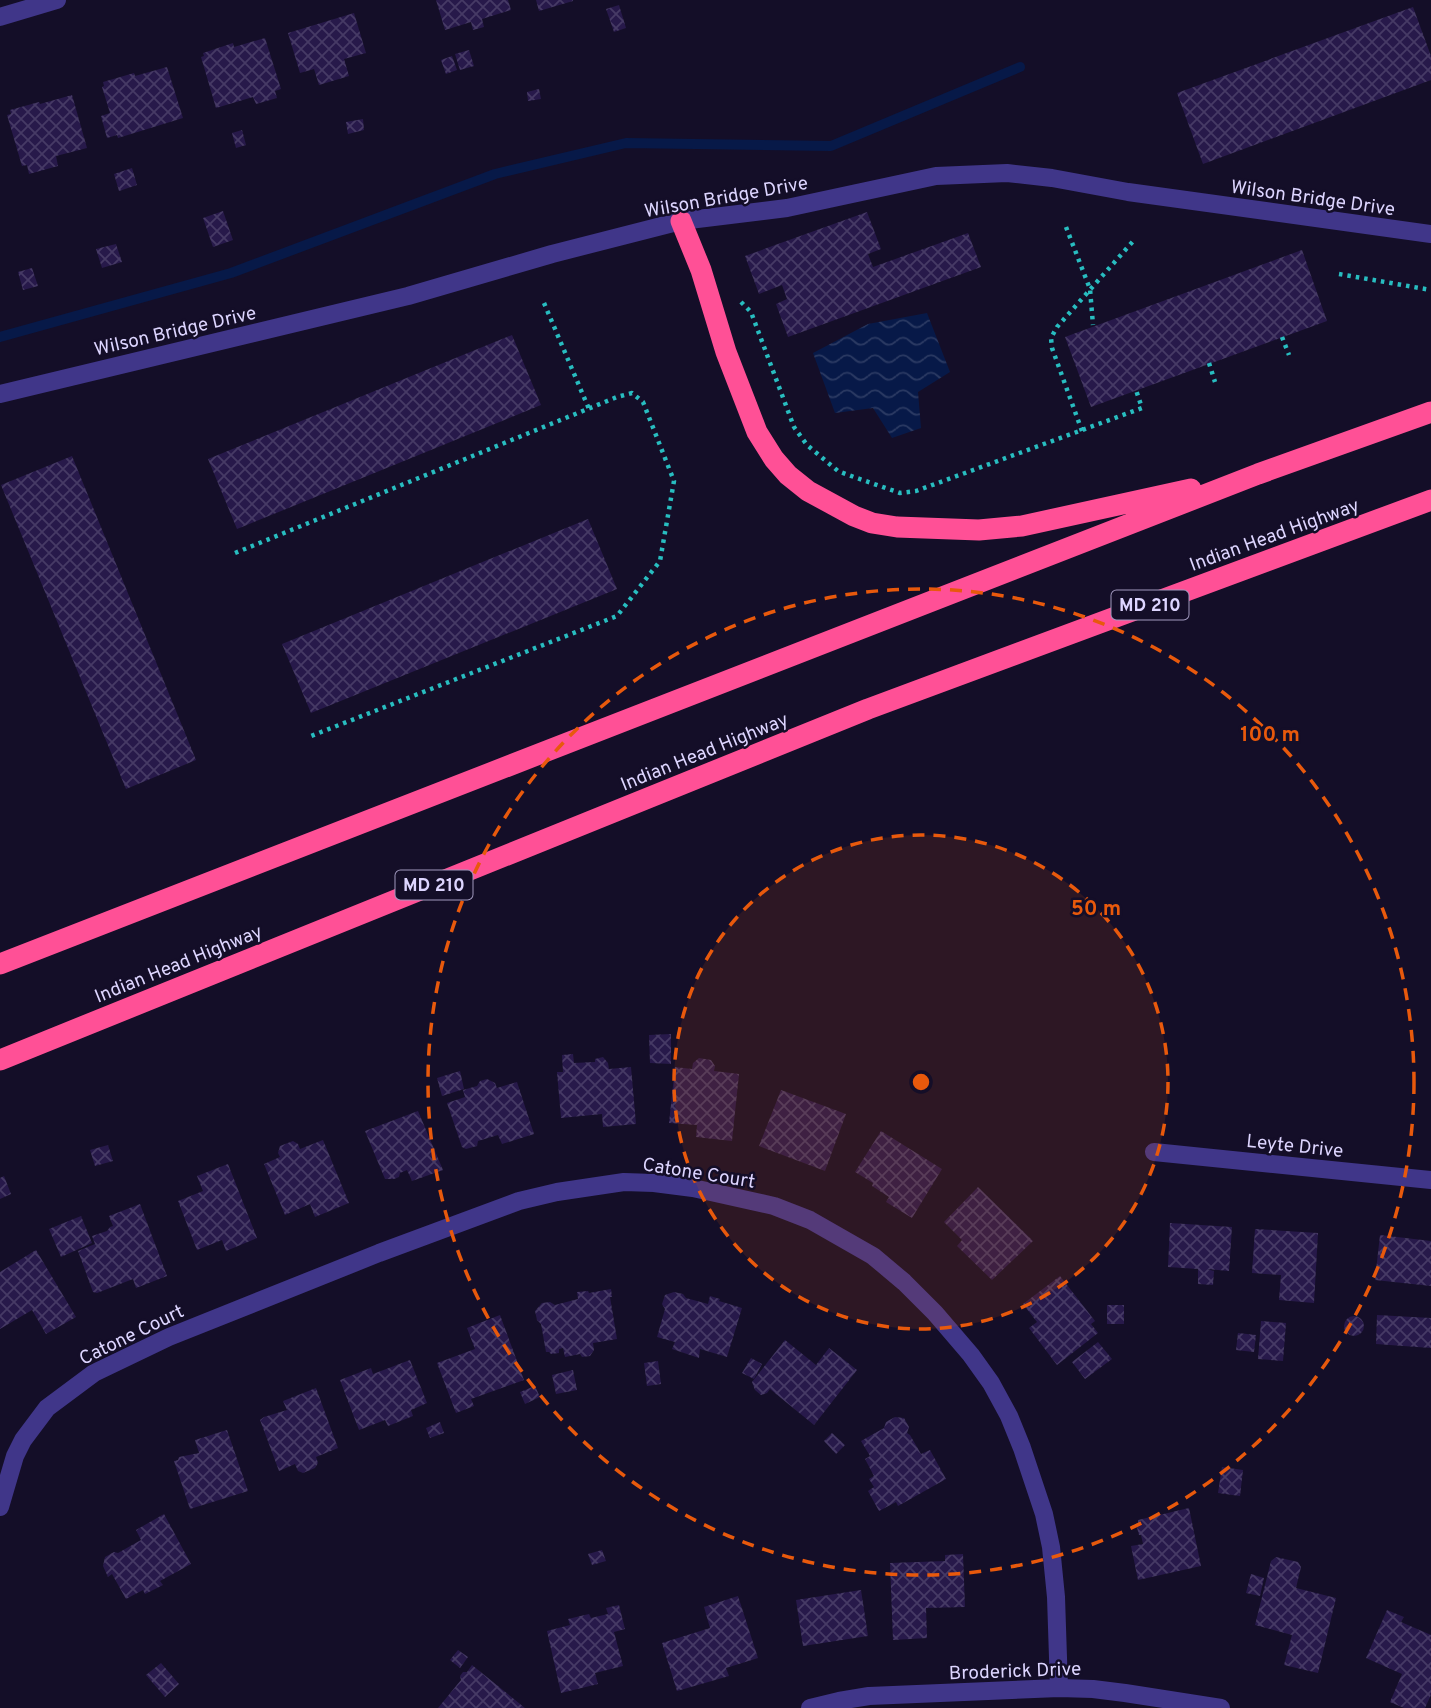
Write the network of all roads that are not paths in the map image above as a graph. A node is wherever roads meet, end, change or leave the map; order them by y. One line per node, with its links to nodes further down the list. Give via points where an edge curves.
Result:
1 (57, 0): 2 (street)
2 (0, 17)
3 (681, 221): 4 (street, Wilson Bridge Drive, via 787,208 936,176 1007,173); 5 (street, Wilson Bridge Drive, via 408,296); 7 (highway, via 757,432 788,475 854,516 921,529 1022,526)
4 (1431, 234)
5 (0, 394)
6 (1431, 412): 7 (highway)
7 (1258, 474): 9 (highway)
8 (1431, 500): 10 (highway, Indian Head Highway / MD 210, via 868,709)
9 (0, 964)
10 (0, 1060)
11 (1154, 1152): 12 (street, Leyte Drive)
12 (1431, 1180)
13 (0, 1507): 14 (street, Catone Court, via 15,1456 47,1408 94,1373 169,1337 519,1201 624,1182 693,1188 774,1206 862,1249 904,1282 971,1355 1009,1416 1044,1514 1056,1597)
14 (1059, 1688): 15 (street, Broderick Drive, via 902,1694); 16 (street, Broderick Drive)
15 (810, 1708)
16 (1221, 1708)

